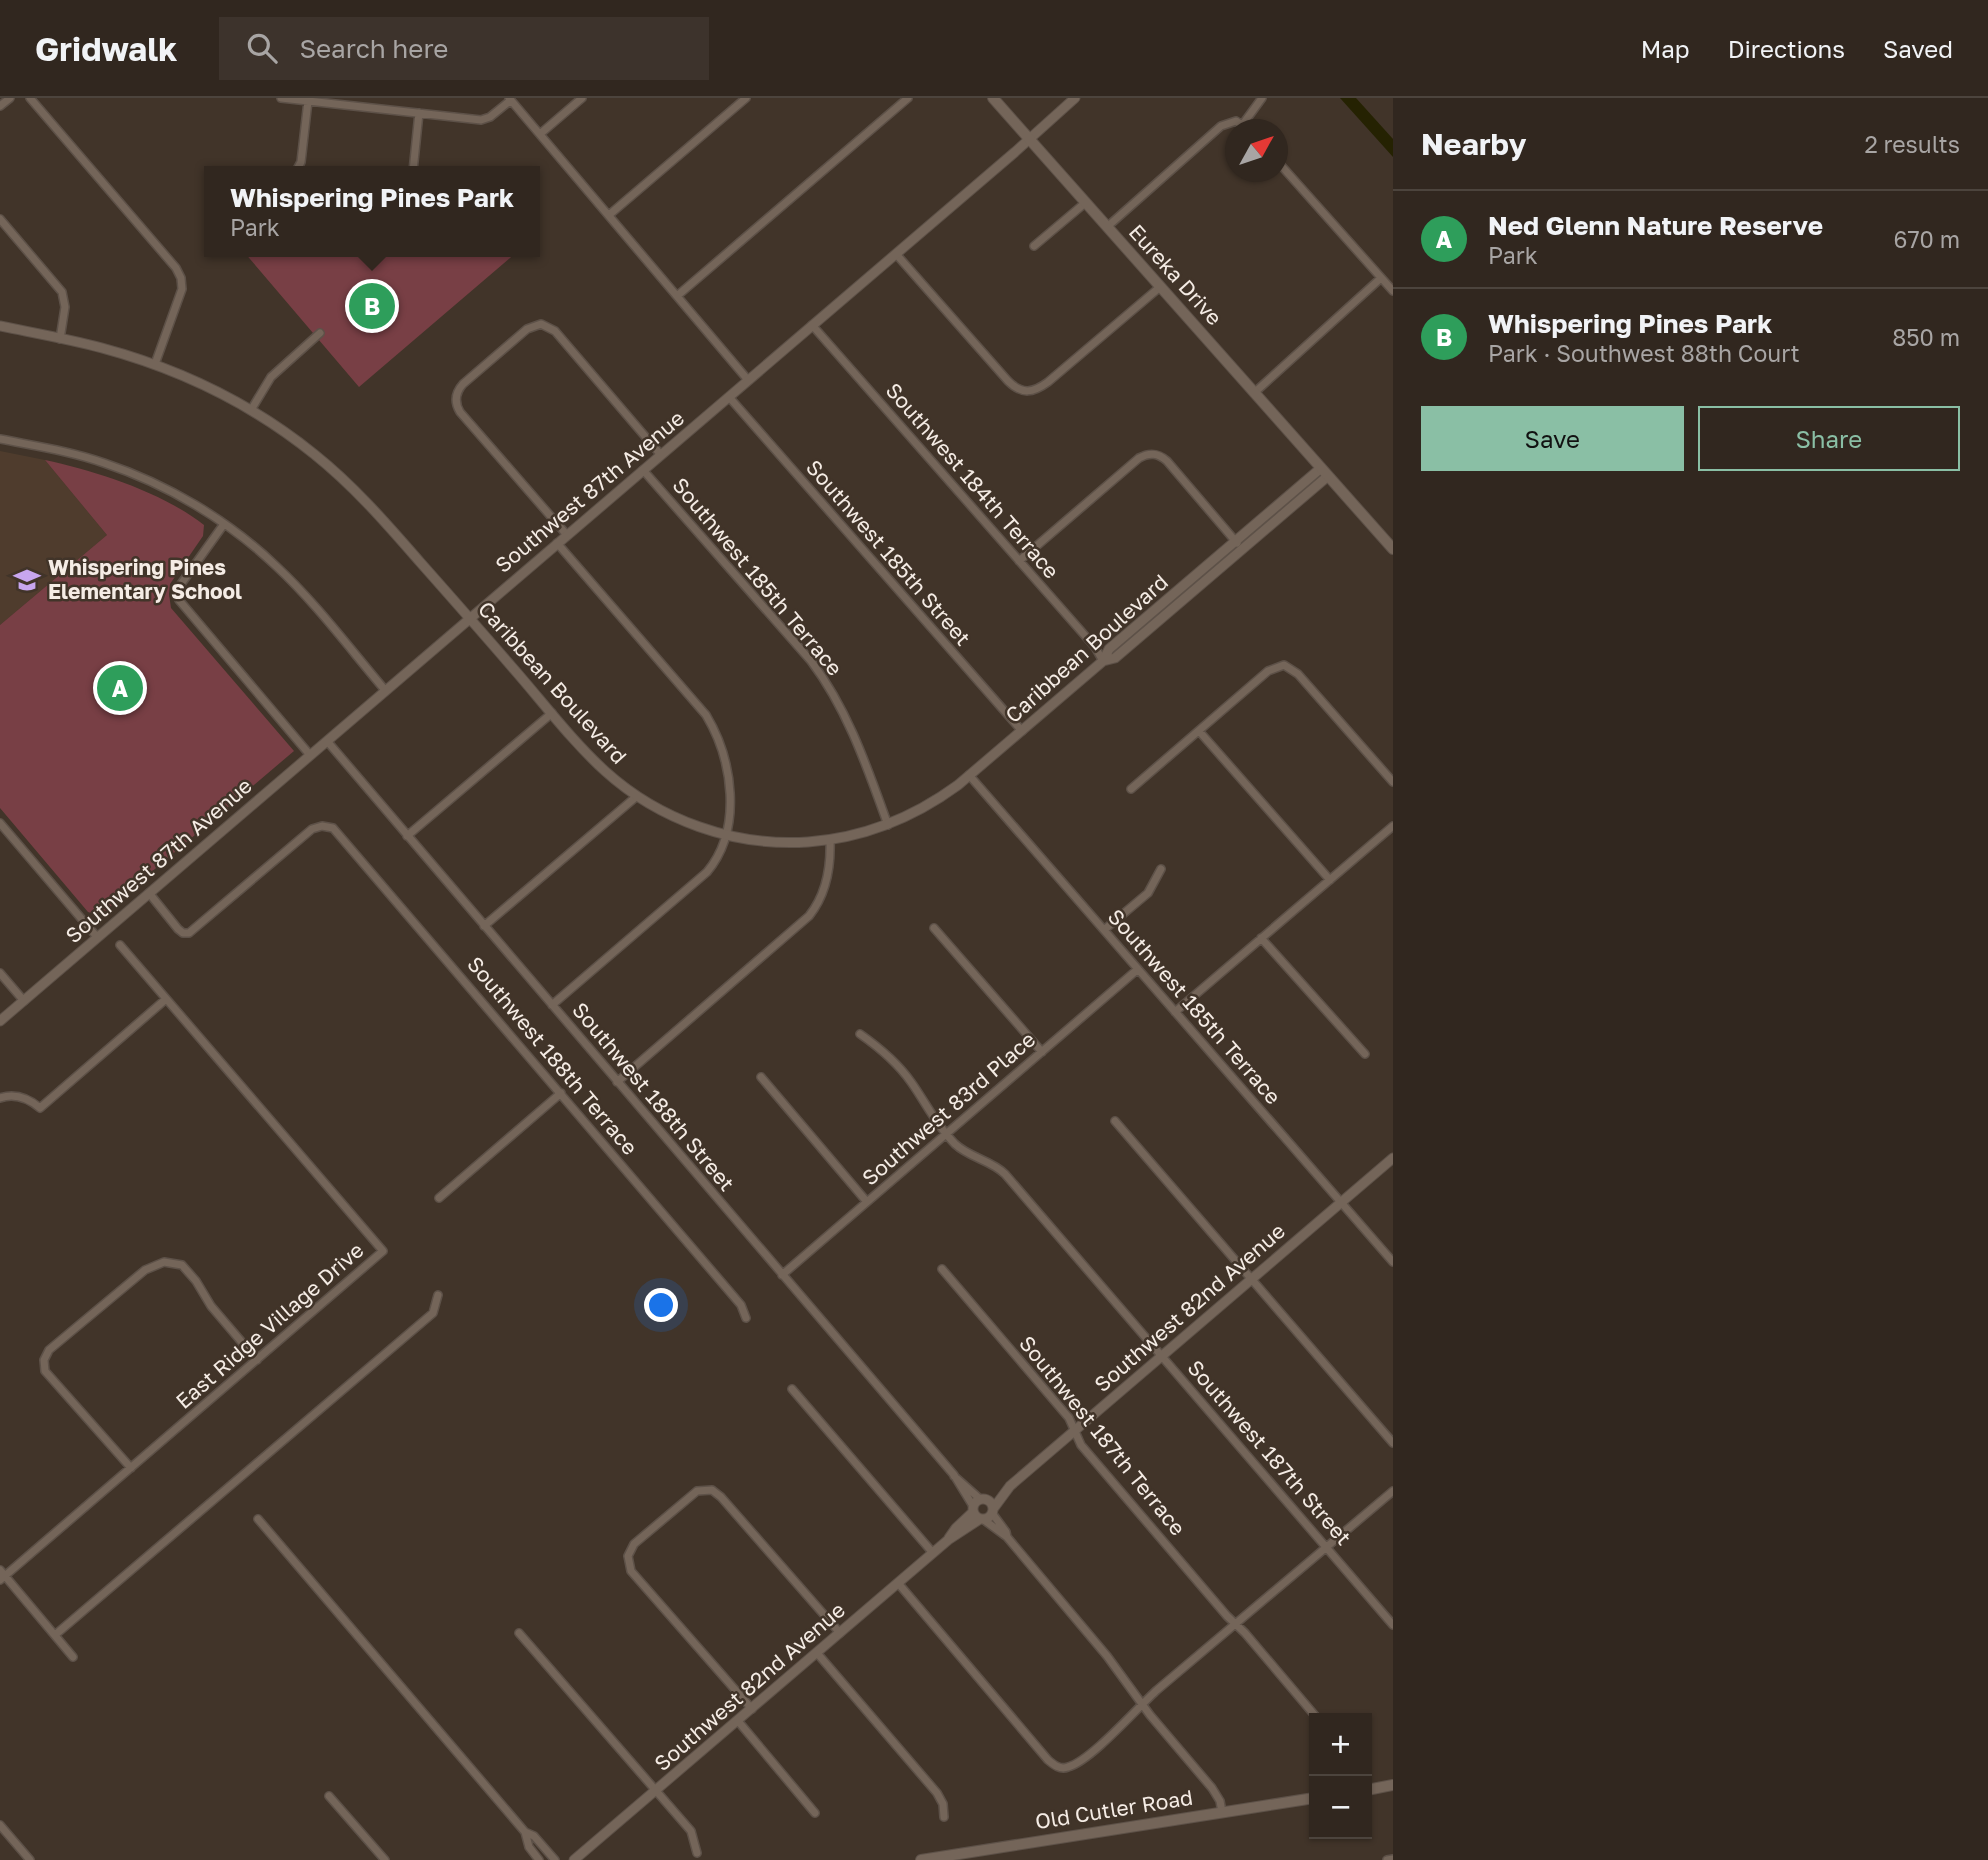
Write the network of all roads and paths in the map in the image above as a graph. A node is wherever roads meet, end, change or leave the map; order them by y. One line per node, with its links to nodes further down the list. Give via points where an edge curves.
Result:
1 (10, 98): 12 (street)
2 (30, 98): 35 (street, via 181,278 180,297)
3 (281, 98): 11 (street)
4 (582, 98): 16 (street)
5 (746, 98): 22 (street)
6 (908, 98): 30 (street)
7 (993, 98): 17 (main road, Eureka Drive)
8 (1075, 98): 17 (street, Southwest 87th Avenue)
9 (1262, 98): 14 (street)
10 (510, 99): 13 (street, via 481,120); 16 (street)
11 (308, 101): 13 (street); 18 (street)
12 (0, 106)
13 (419, 113): 19 (street)
14 (1250, 119)
15 (1225, 124): 24 (street)
16 (540, 134): 22 (street)
17 (1030, 139): 21 (main road, Eureka Drive); 26 (street, Southwest 87th Avenue)
18 (299, 166)
19 (414, 166)
20 (1288, 173): 27 (street)
21 (1085, 203): 24 (main road, Eureka Drive); 25 (street)
22 (608, 215): 30 (street)
23 (0, 219): 34 (street, via 62,292 65,307)
24 (1107, 228): 28 (main road, Eureka Drive)
25 (1034, 246)
26 (896, 254): 28 (street, via 1008,381 1029,392 1048,382); 31 (street, Southwest 87th Avenue)
27 (1381, 278): 29 (street); 37 (street)
28 (1160, 287): 37 (main road, Eureka Drive)
29 (1393, 291)
30 (677, 296): 36 (street)
31 (812, 325): 36 (street, Southwest 87th Avenue); 49 (street, Southwest 184th Terrace)
32 (0, 326): 34 (street, Caribbean Boulevard)
33 (320, 333): 39 (street, via 271,377)
34 (60, 339): 35 (street, Caribbean Boulevard)
35 (155, 364): 39 (street, Caribbean Boulevard)
36 (748, 380): 38 (street, Southwest 87th Avenue)
37 (1254, 393): 43 (main road, Eureka Drive)
38 (729, 397): 41 (street, Southwest 87th Avenue); 54 (street, Southwest 185th Street)
39 (251, 410): 50 (street, Caribbean Boulevard, via 350,485)
40 (0, 439): 44 (street, via 120,468)
41 (661, 455): 42 (street, Southwest 87th Avenue); 45 (street, Southwest 185th Terrace, via 555,331 541,324 508,344 463,384 456,398 460,412)
42 (643, 470): 45 (street, Southwest 87th Avenue); 63 (street, Southwest 185th Terrace, via 827,684 848,721)
43 (1324, 472): 47 (street, Caribbean Boulevard); 48 (main road, Eureka Drive)
44 (224, 524): 52 (street, via 291,580); 57 (street, via 180,587 179,600)
45 (567, 535): 46 (street, Southwest 87th Avenue)
46 (557, 543): 50 (street, Southwest 87th Avenue); 65 (street, via 710,722 723,750 729,782)
47 (1239, 545): 49 (street, via 1167,461 1152,454 1139,458); 51 (street, Caribbean Boulevard, via 1115,658)
48 (1393, 549)
49 (1019, 561): 51 (street, Southwest 184th Terrace)
50 (470, 618): 52 (street, Southwest 87th Avenue); 53 (street, Caribbean Boulevard)
51 (1103, 662): 54 (street, Caribbean Boulevard)
52 (385, 690): 56 (street, Southwest 87th Avenue)
53 (552, 713): 61 (street, Caribbean Boulevard, via 604,770); 66 (street)
54 (1021, 731): 58 (street, Caribbean Boulevard)
55 (1199, 731): 59 (street, via 1268,671 1284,665 1298,674); 60 (street); 69 (street)
56 (327, 741): 57 (street, Southwest 87th Avenue); 66 (street, Southwest 188th Street)
57 (310, 755): 70 (street, Southwest 87th Avenue)
58 (970, 775): 63 (street, Caribbean Boulevard, via 940,798); 73 (street, Southwest 185th Terrace)
59 (1393, 782)
60 (1131, 789)
61 (637, 796): 65 (street, Caribbean Boulevard, via 671,816); 71 (street)
62 (0, 823): 74 (street)
63 (888, 825): 67 (street, Caribbean Boulevard)
64 (1393, 826): 69 (street)
65 (725, 834): 67 (street, Caribbean Boulevard, via 777,842); 81 (street, via 719,855 707,872)
66 (407, 836): 71 (street, Southwest 188th Street)
67 (830, 840): 88 (street, via 826,881 809,916)
68 (1161, 869): 73 (street, via 1148,893)
69 (1330, 880): 75 (street)
70 (149, 893): 74 (street, Southwest 87th Avenue); 89 (street, Southwest 188th Terrace, via 186,933 312,829 330,827)
71 (484, 926): 81 (street, Southwest 188th Street)
72 (934, 928): 85 (street)
73 (1104, 930): 77 (street, Southwest 185th Terrace)
74 (97, 937): 80 (street, Southwest 87th Avenue)
75 (1261, 938): 82 (street); 86 (street)
76 (120, 945): 79 (street, East Ridge Village Drive)
77 (1138, 969): 82 (street, Southwest 185th Terrace); 85 (street, Southwest 83rd Place)
78 (0, 973): 80 (street)
79 (166, 999): 90 (street, via 40,1108 17,1096); 104 (street, East Ridge Village Drive, via 383,1251)
80 (23, 1001): 83 (street, Southwest 87th Avenue)
81 (552, 1005): 88 (street, Southwest 188th Street)
82 (1175, 1012): 96 (street, Southwest 185th Terrace)
83 (0, 1021)
84 (860, 1034): 92 (street, Southwest 187th Street, via 897,1064)
85 (1042, 1052): 92 (street, Southwest 83rd Place)
86 (1364, 1054)
87 (761, 1077): 95 (street)
88 (617, 1082): 99 (street, Southwest 188th Street)
89 (561, 1093): 94 (street); 102 (street, Southwest 188th Terrace, via 741,1305)
90 (0, 1098)
91 (1115, 1121): 100 (street)
92 (946, 1134): 95 (street, Southwest 83rd Place); 103 (street, Southwest 187th Street, via 960,1148 1005,1174)
93 (1393, 1158): 96 (street, Southwest 82nd Avenue)
94 (439, 1198)
95 (867, 1202): 99 (street, Southwest 83rd Place)
96 (1341, 1202): 97 (street, Southwest 185th Terrace); 100 (street, Southwest 82nd Avenue)
97 (1393, 1262)
98 (942, 1269): 106 (street, Southwest 187th Terrace, via 1069,1418)
99 (782, 1276): 110 (street, Southwest 188th Street)
100 (1251, 1279): 103 (street, Southwest 82nd Avenue); 107 (street)
101 (438, 1295): 120 (street, via 433,1313)
102 (746, 1318)
103 (1161, 1355): 106 (street, Southwest 82nd Avenue); 112 (street, Southwest 187th Street)
104 (257, 1360): 108 (street, East Ridge Village Drive); 108 (street, via 187,1270 164,1262 145,1270 57,1342 44,1360 47,1376)
105 (792, 1389): 113 (street)
106 (1074, 1430): 110 (street, Southwest 82nd Avenue); 116 (street, Southwest 187th Terrace, via 1081,1445)
107 (1393, 1443)
108 (131, 1468): 114 (street, East Ridge Village Drive)
109 (1393, 1491): 112 (street)
110 (983, 1510): 113 (street, Southwest 82nd Avenue); 123 (street, Southwest 188th Street, via 1107,1656)
111 (258, 1519): 136 (street)
112 (1327, 1548): 116 (street); 117 (street, Southwest 187th Street)
113 (933, 1553): 115 (street, Southwest 82nd Avenue)
114 (2, 1575): 120 (street)
115 (898, 1583): 119 (street, Southwest 82nd Avenue); 123 (street, via 1048,1760 1063,1768 1080,1761)
116 (1236, 1624): 123 (street); 125 (street, Southwest 187th Terrace)
117 (1393, 1625)
118 (519, 1633): 129 (street)
119 (840, 1633): 121 (street, Southwest 82nd Avenue); 124 (street, via 721,1496 709,1489 695,1493 634,1544 628,1556 631,1571)
120 (55, 1635): 122 (street)
121 (817, 1653): 124 (street, Southwest 82nd Avenue); 134 (street, via 937,1793)
122 (73, 1657)
123 (1142, 1705): 132 (street, Southwest 188th Street, via 1212,1788)
124 (752, 1710): 126 (street, Southwest 82nd Avenue)
125 (1313, 1713)
126 (738, 1721): 129 (street, Southwest 82nd Avenue); 133 (street)
127 (1393, 1785): 128 (main road)
128 (1372, 1789)
129 (657, 1790): 138 (street, via 691,1831); 144 (street, Southwest 82nd Avenue)
130 (329, 1796): 142 (street)
131 (1309, 1799): 132 (main road, Old Cutler Road)
132 (1222, 1812): 145 (main road, Old Cutler Road)
133 (815, 1813)
134 (944, 1817)
135 (0, 1825): 141 (street)
136 (525, 1832): 137 (street); 139 (street)
137 (543, 1846): 139 (street); 143 (street)
138 (697, 1853)
139 (536, 1857)
140 (1393, 1859): 146 (street)
141 (30, 1860)
142 (385, 1860)
143 (555, 1860)
144 (574, 1860)
145 (920, 1860)
146 (1387, 1860)

